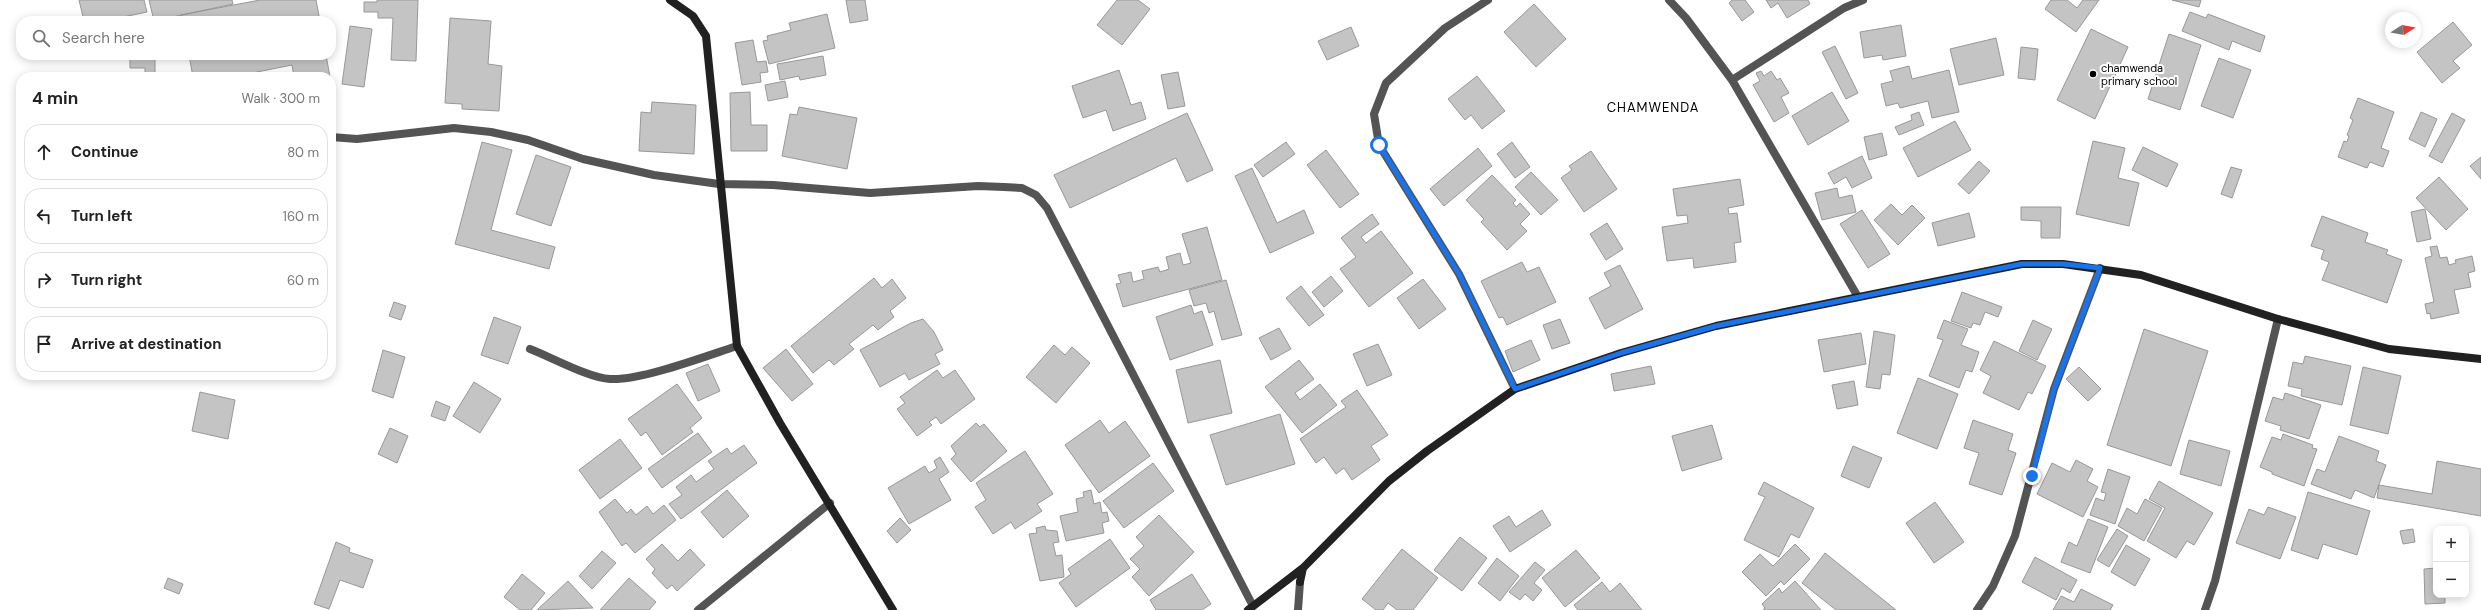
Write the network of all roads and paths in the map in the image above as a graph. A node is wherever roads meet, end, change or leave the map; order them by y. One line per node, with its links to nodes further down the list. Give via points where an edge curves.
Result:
1 (670, 0): 7 (street, via 693,16 706,36)
2 (1488, 0): 14 (street, via 1445,28 1386,83 1374,114 1379,145 1459,274)
3 (1669, 0): 5 (street, via 1686,18)
4 (1863, 0): 5 (street, via 1844,8)
5 (1732, 80): 9 (street)
6 (336, 137): 7 (street, via 357,139 454,128 490,132 528,140 583,159 654,175)
7 (719, 184): 11 (street); 17 (street, via 773,185 870,193 978,186 1022,188 1036,195 1047,208)
8 (2100, 268): 9 (street, via 2063,264 2022,264); 10 (street, via 2141,275); 21 (street, via 2054,389 2016,536 1993,586)
9 (1858, 297): 14 (street, via 1716,326 1621,353)
10 (2278, 320): 13 (street, via 2390,349); 22 (street, via 2215,581)
11 (737, 346): 12 (street, via 648,373 610,380 594,376); 15 (street, via 780,423)
12 (530, 349)
13 (2481, 359)
14 (1515, 389): 16 (street, via 1427,451 1390,481)
15 (830, 503): 18 (street); 19 (street)
16 (1303, 568): 17 (street); 20 (street)
17 (1250, 608)
18 (698, 610)
19 (893, 610)
20 (1298, 610)
21 (1977, 610)
22 (2205, 610)

